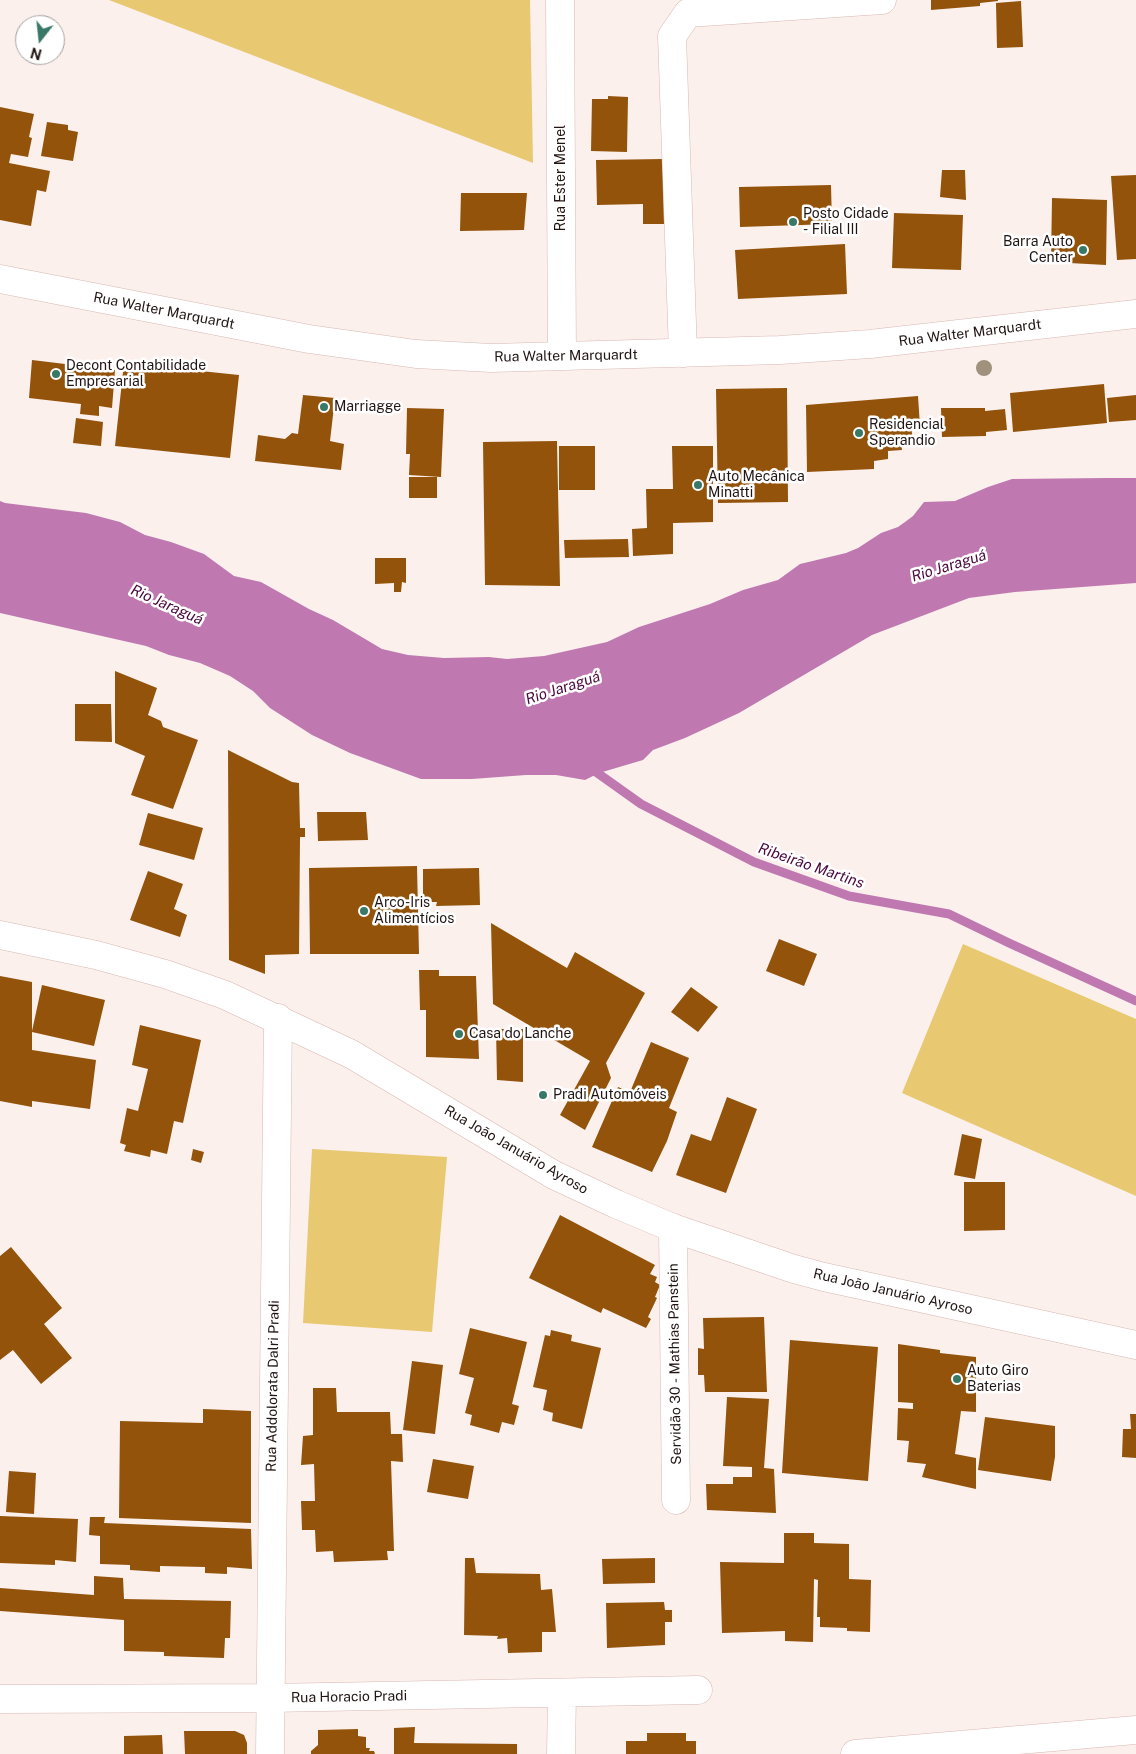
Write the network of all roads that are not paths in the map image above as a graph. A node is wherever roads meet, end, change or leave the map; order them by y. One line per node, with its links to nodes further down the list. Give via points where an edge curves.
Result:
1 (560, 0): 6 (street, Rua Ester Menel)
2 (882, 0): 5 (street, via 688,13 672,36)
3 (0, 280): 6 (street, Rua Walter Marquardt, via 309,339 416,354 491,358)
4 (1136, 314): 5 (street, Rua Walter Marquardt, via 870,344)
5 (683, 353): 6 (street, Rua Walter Marquardt)
6 (562, 356)
7 (0, 935): 8 (street, Rua João Januário Ayroso, via 96,955 165,974)
8 (278, 1018): 9 (street, Rua João Januário Ayroso, via 351,1054 554,1174); 14 (street, Rua Addolorata Dalri Pradi)
9 (673, 1228): 10 (street, Rua João Januário Ayroso, via 794,1270); 11 (street, Servidão 30 - Mathias Panstein)
10 (1136, 1345)
11 (676, 1500)
12 (698, 1690): 13 (street, Rua Horacio Pradi)
13 (562, 1693): 14 (street, Rua Horacio Pradi); 18 (street)
14 (270, 1698): 15 (street, Rua Horacio Pradi); 17 (street, Rua Addolorata Dalri Pradi)
15 (0, 1700)
16 (1136, 1730): 19 (street)
17 (270, 1754)
18 (561, 1754)
19 (855, 1754)

